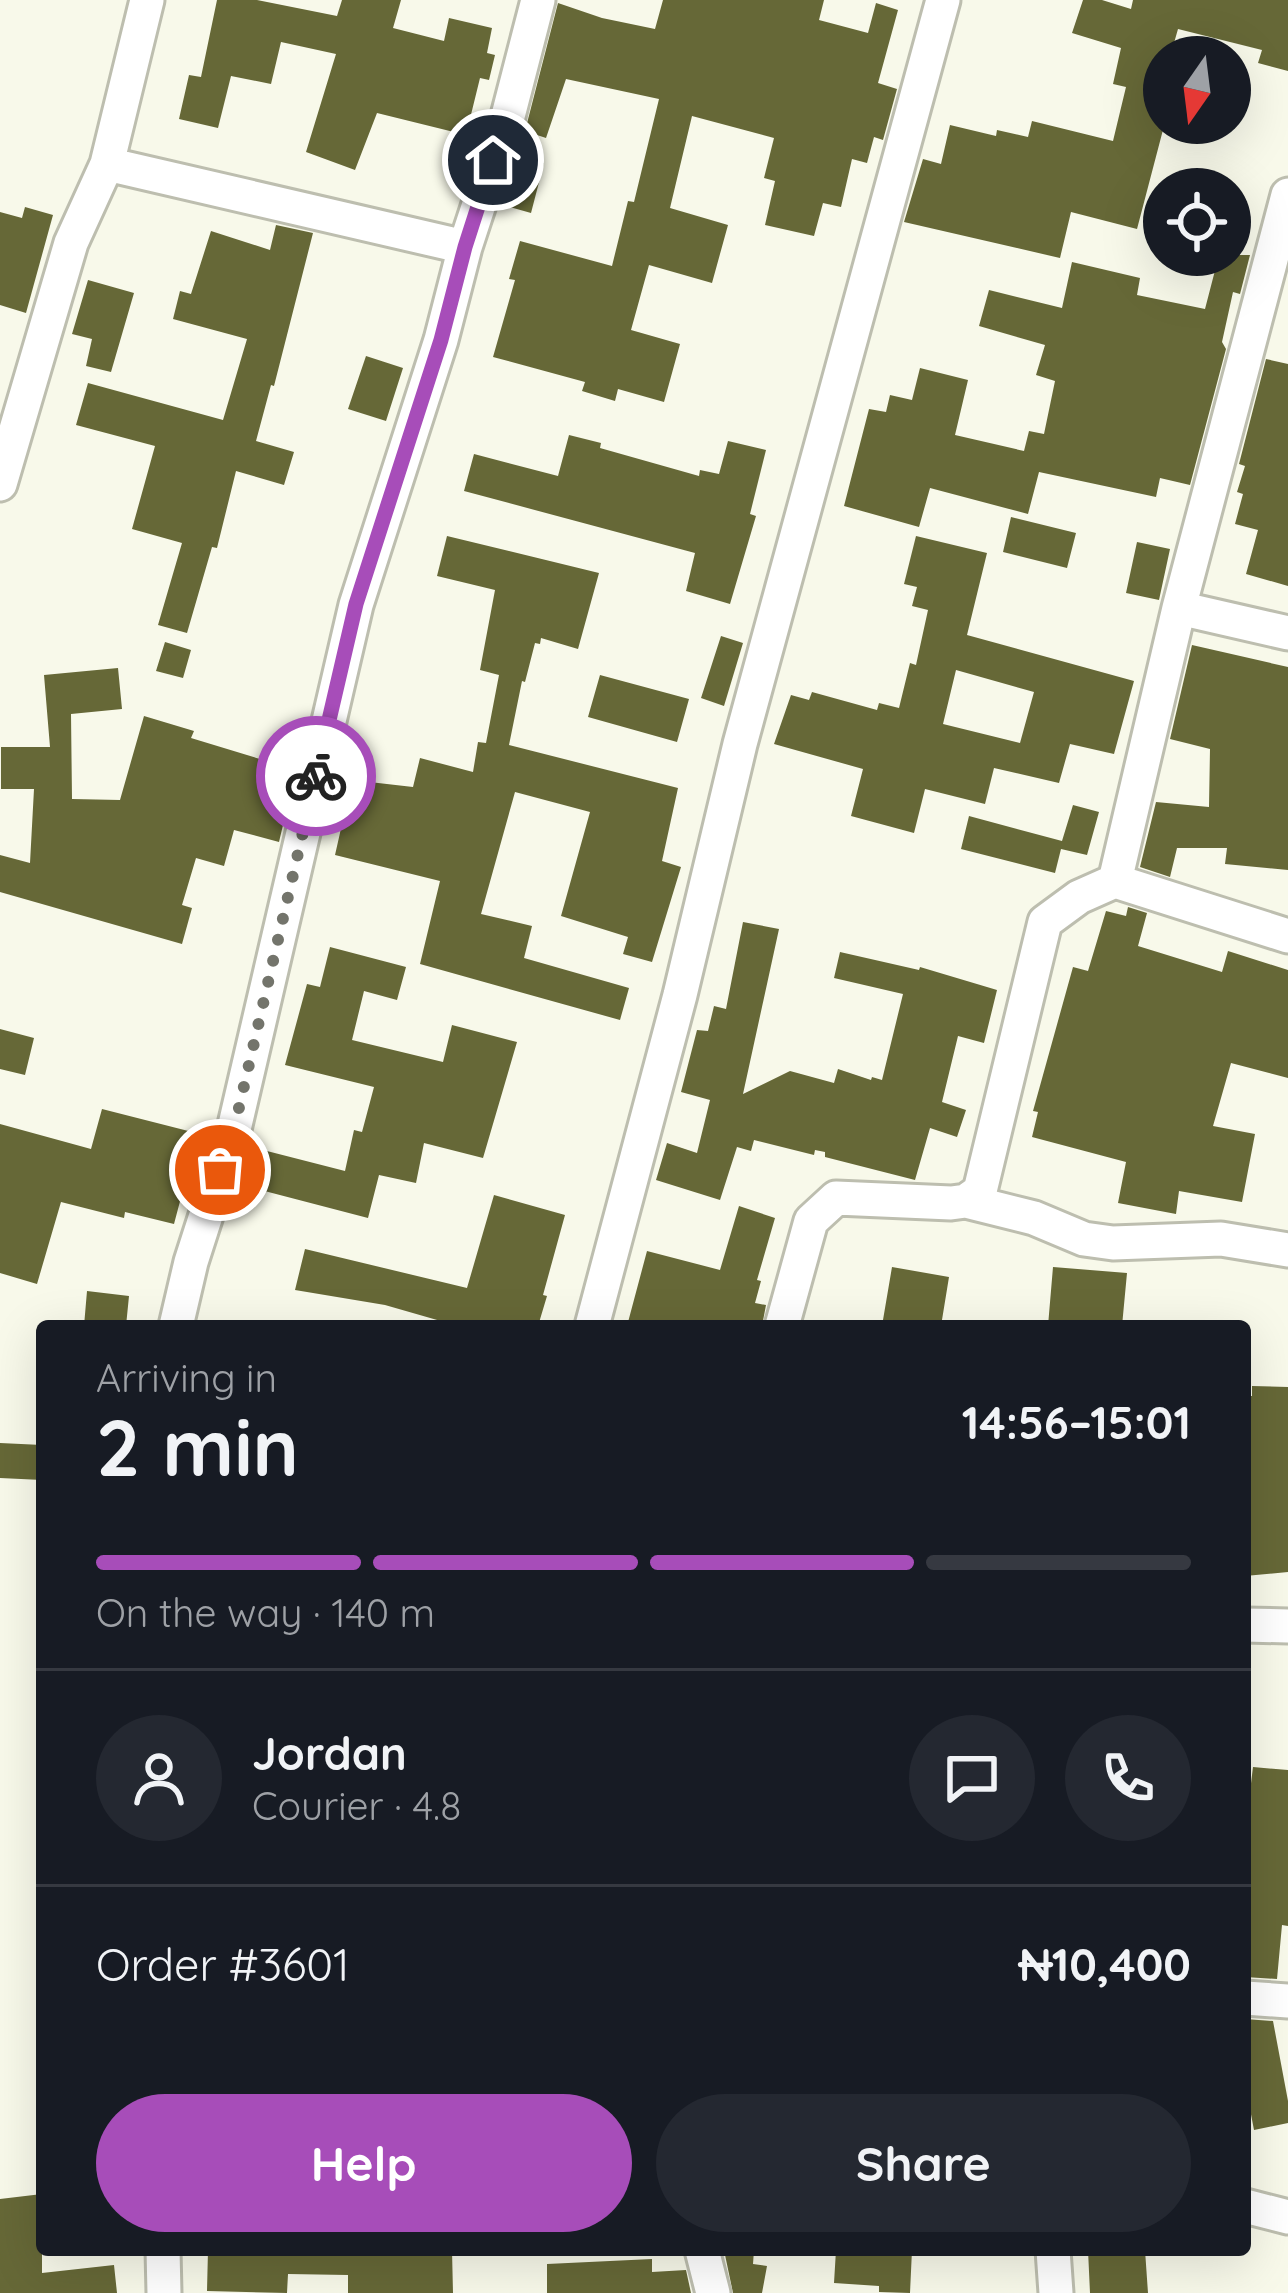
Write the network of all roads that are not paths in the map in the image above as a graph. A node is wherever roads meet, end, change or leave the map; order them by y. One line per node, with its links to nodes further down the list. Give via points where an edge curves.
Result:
1 (147, 0): 4 (street)
2 (538, 0): 6 (street)
3 (943, 0): 15 (street)
4 (107, 164): 6 (street); 7 (street, via 71,243)
5 (1286, 207): 8 (street)
6 (465, 247): 14 (street, via 356,604 235,1125)
7 (0, 484)
8 (1179, 608): 9 (street); 10 (street)
9 (1288, 633)
10 (1115, 881): 11 (street); 12 (street, via 1045,922 980,1191)
11 (1288, 936)
12 (966, 1201): 13 (street, via 1084,1239 1221,1239); 16 (street, via 836,1198 811,1221)
13 (1288, 1250)
14 (177, 1320)
15 (594, 1320)
16 (784, 1320)
17 (1251, 1625): 18 (street)
18 (1288, 1626)
19 (1251, 1998): 20 (street)
20 (1288, 2001)
21 (1251, 2208): 22 (street)
22 (1288, 2217)
23 (163, 2256): 26 (street)
24 (704, 2256): 27 (street)
25 (1054, 2256): 28 (street)
26 (164, 2293)
27 (713, 2293)
28 (1057, 2293)

